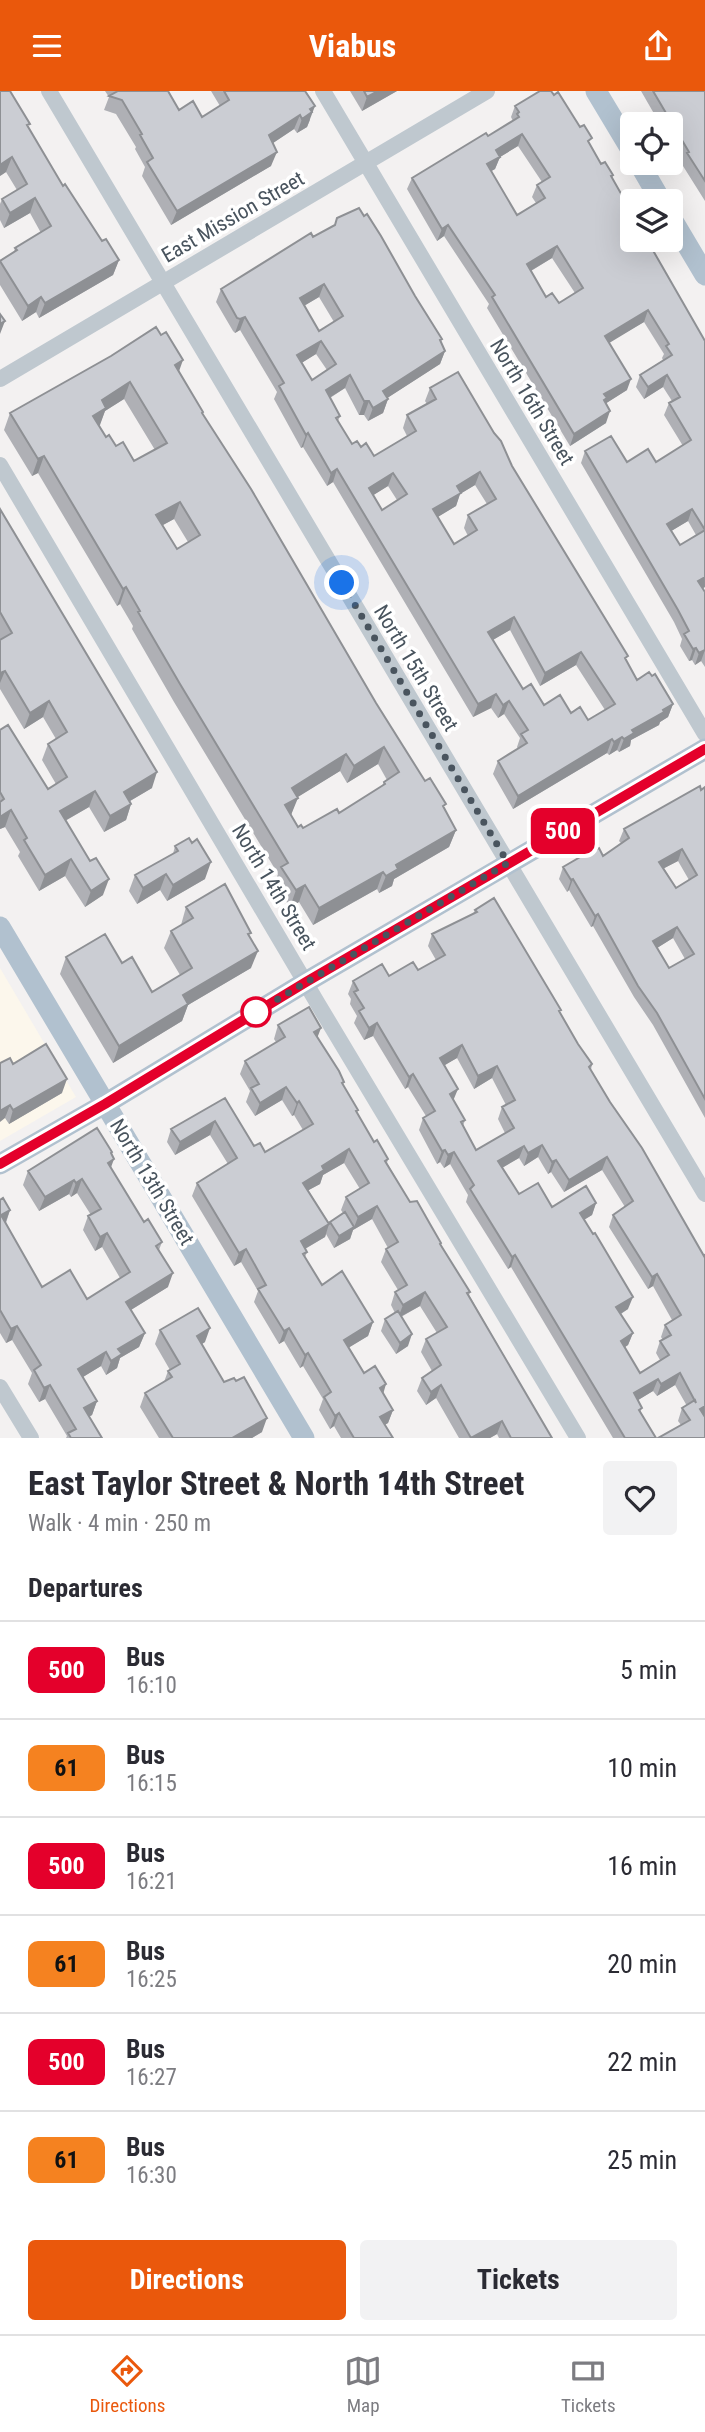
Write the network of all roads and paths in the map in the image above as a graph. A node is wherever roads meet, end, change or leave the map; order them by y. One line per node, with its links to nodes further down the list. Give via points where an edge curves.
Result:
1 (49, 91): 9 (street, North 15th Street)
2 (323, 91): 6 (street, North 16th Street)
3 (487, 91): 6 (street, East Mission Street)
4 (596, 91): 5 (main road)
5 (620, 131)
6 (366, 163): 9 (street, East Mission Street); 12 (street, North 16th Street)
7 (683, 238): 8 (main road)
8 (705, 275)
9 (163, 283): 10 (street, East Mission Street); 14 (street, North 15th Street)
10 (0, 379)
11 (0, 465): 16 (street, North 14th Street)
12 (705, 734)
13 (705, 749): 14 (main road)
14 (508, 863): 16 (main road); 19 (street, North 15th Street)
15 (0, 927): 17 (main road, North 13th Street)
16 (306, 982): 17 (main road); 23 (street, North 14th Street)
17 (105, 1104): 18 (main road); 22 (main road, North 13th Street)
18 (0, 1164)
19 (705, 1194)
20 (0, 1387): 21 (street)
21 (31, 1438)
22 (304, 1438)
23 (578, 1438)

